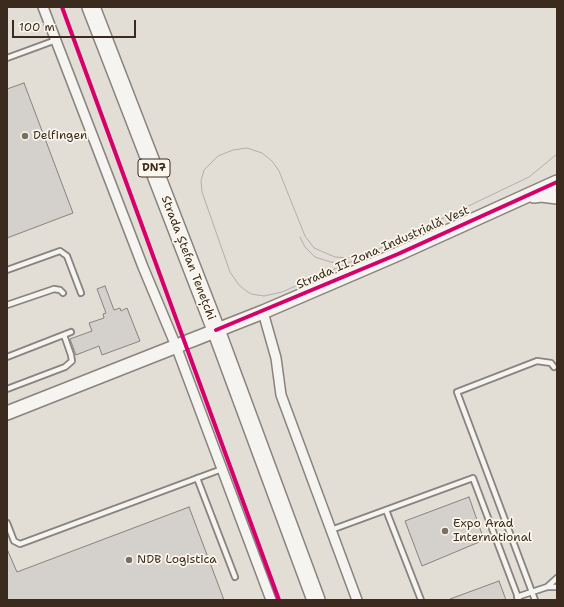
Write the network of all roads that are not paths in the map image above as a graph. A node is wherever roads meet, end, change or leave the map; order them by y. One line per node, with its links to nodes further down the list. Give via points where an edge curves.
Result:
1 (43, 7): 3 (street)
2 (91, 7): 13 (highway, Strada Ștefan Tenețchi / DN7)
3 (56, 40): 4 (lane); 16 (street, via 140,260)
4 (7, 58)
5 (557, 182): 7 (street, Strada II Zona Industrială Vest)
6 (557, 197): 7 (street, Strada II Zona Industrială Vest, via 541,195)
7 (520, 198): 12 (street, Strada II Zona Industrială Vest)
8 (7, 270): 10 (lane, via 60,251 67,256)
9 (63, 293): 11 (lane, via 54,289)
10 (81, 293)
11 (7, 305)
12 (262, 312): 13 (street, Strada II Zona Industrială Vest); 25 (street, via 276,358 281,395)
13 (216, 330): 16 (street, Strada II Zona Industrială Vest); 33 (highway, Strada Ștefan Tenețchi / DN7)
14 (71, 332): 15 (lane)
15 (64, 335): 17 (lane); 19 (lane, via 72,355 72,361 66,367)
16 (176, 346): 20 (street, Strada II Zona Industrială Vest); 21 (street)
17 (7, 357)
18 (554, 367): 30 (lane, via 551,363 537,361 457,392)
19 (7, 389)
20 (7, 414)
21 (222, 469): 22 (lane); 32 (street)
22 (197, 478): 24 (lane, via 20,544 14,541); 26 (lane)
23 (386, 510): 25 (lane); 31 (lane, via 473,478); 35 (lane)
24 (7, 523)
25 (331, 530): 34 (street)
26 (235, 577)
27 (557, 578): 28 (lane)
28 (547, 587): 29 (lane); 30 (lane)
29 (557, 587)
30 (531, 592): 31 (lane); 36 (lane)
31 (518, 598)
32 (271, 600)
33 (316, 600)
34 (357, 600)
35 (421, 600)
36 (535, 600)

